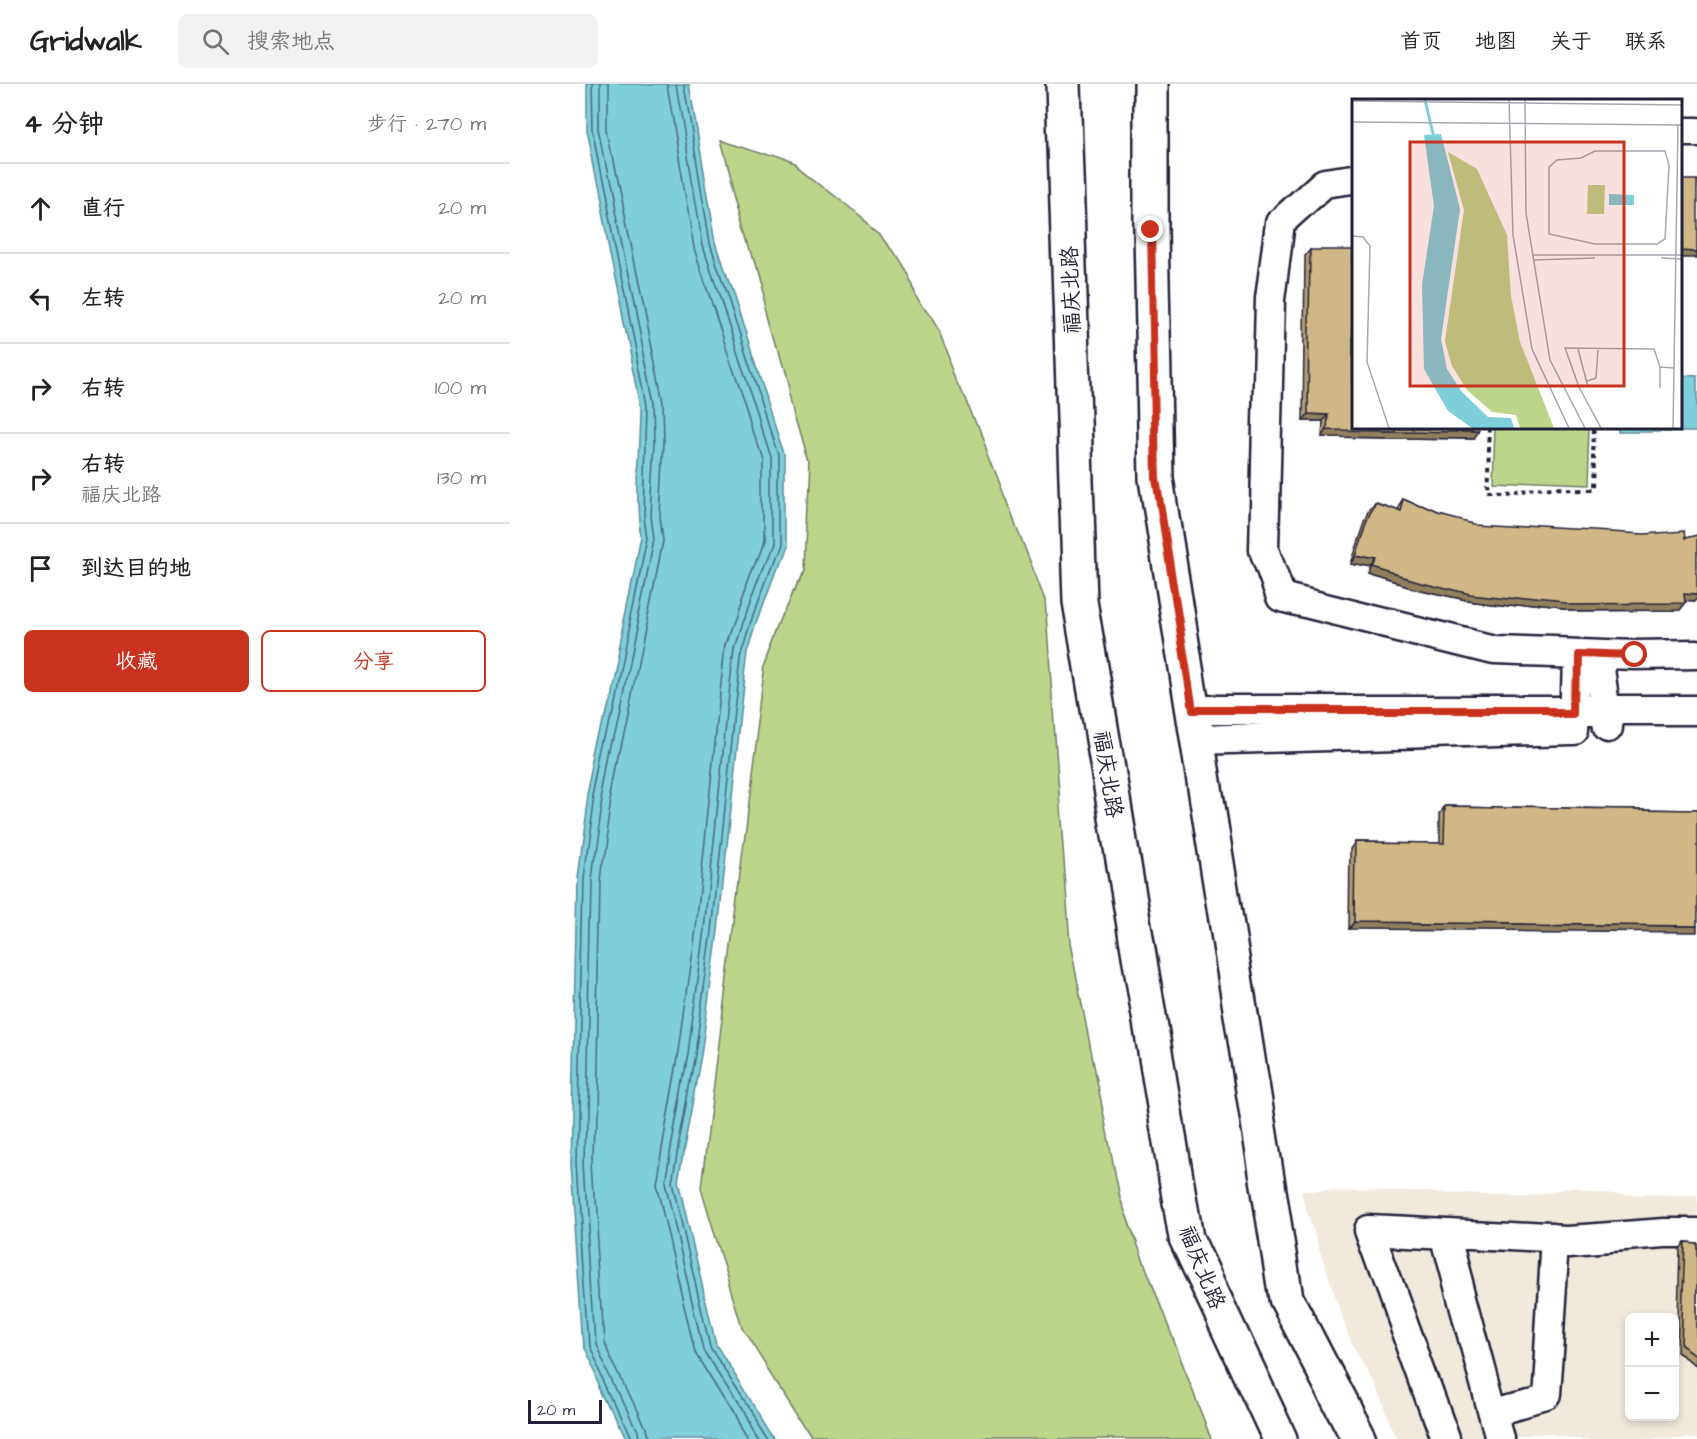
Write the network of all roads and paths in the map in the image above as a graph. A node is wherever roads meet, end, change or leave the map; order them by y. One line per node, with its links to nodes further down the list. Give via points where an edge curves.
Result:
1 (1063, 84): 17 (main road, 福庆北路, via 1080,601 1186,1238)
2 (1151, 84): 11 (main road, via 1156,479)
3 (1352, 179): 6 (street, via 1324,183 1280,223 1270,299 1264,550 1281,597 1494,651)
4 (1490, 429): 5 (path, via 1487,491 1592,490)
5 (1594, 429)
6 (1587, 654): 7 (street); 9 (street); 10 (street)
7 (1697, 654)
8 (1697, 710): 10 (street)
9 (1574, 719): 10 (street); 11 (street)
10 (1607, 719): 12 (street)
11 (1195, 725): 18 (main road, via 1286,1298)
12 (1697, 726)
13 (1697, 1233): 15 (street)
14 (1445, 1234): 15 (street); 16 (street); 19 (street, via 1369,1230)
15 (1555, 1239): 16 (street, via 1545,1398)
16 (1497, 1426)
17 (1280, 1439)
18 (1359, 1439)
19 (1445, 1439)

